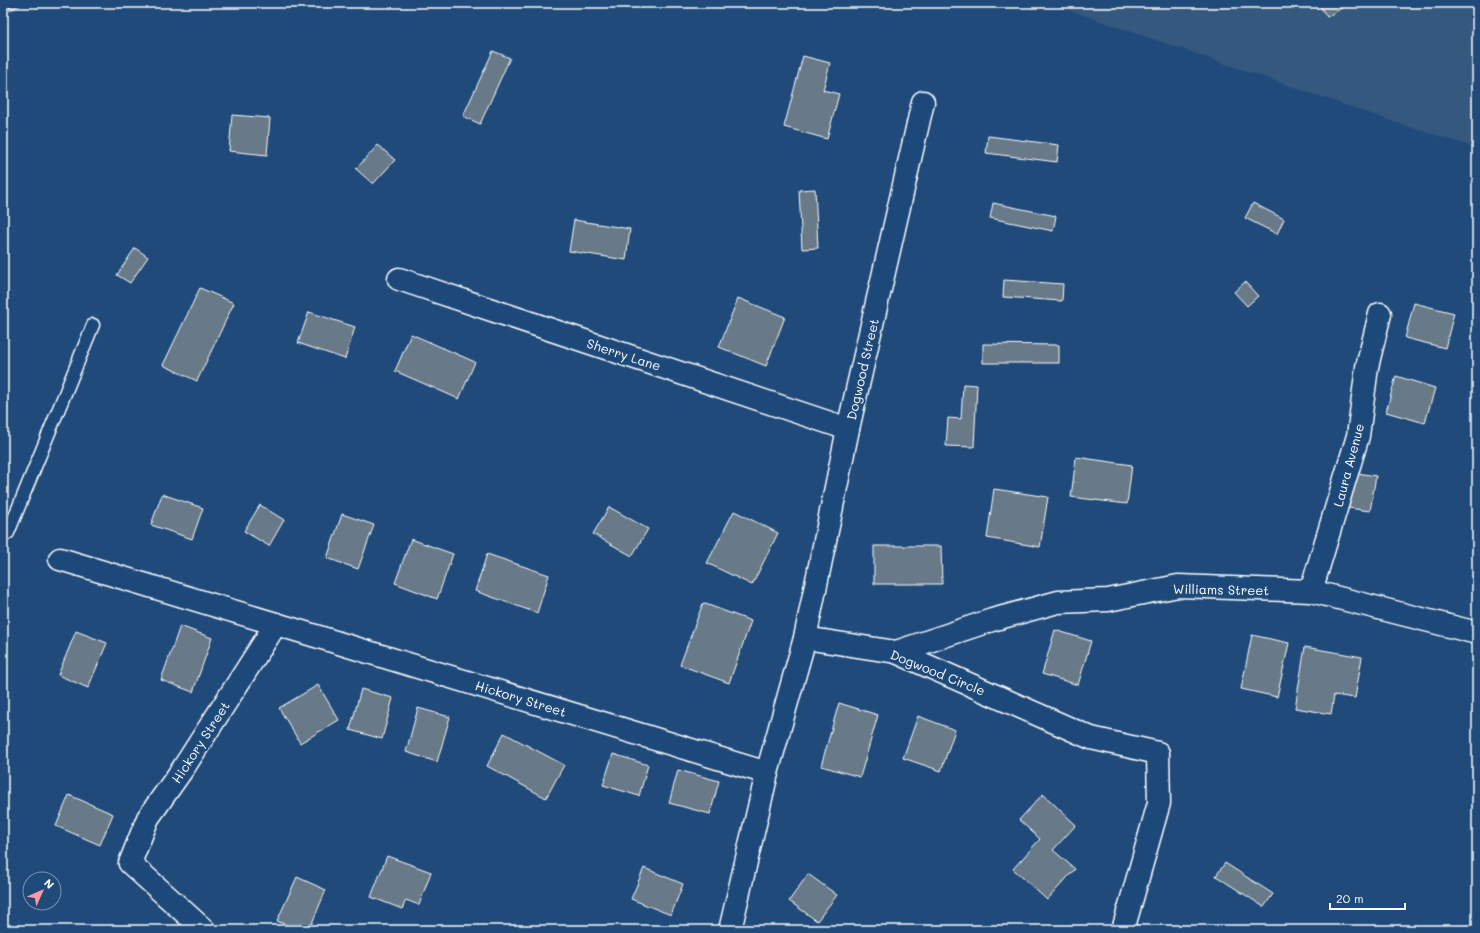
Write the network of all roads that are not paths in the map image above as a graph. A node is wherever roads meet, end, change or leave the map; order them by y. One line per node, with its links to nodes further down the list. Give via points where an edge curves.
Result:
1 (923, 102): 5 (street, Dogwood Street)
2 (399, 279): 5 (street, Sherry Lane)
3 (1380, 314): 8 (street, Laura Avenue, via 1367,367 1358,436)
4 (93, 325): 6 (lane, via 8,533)
5 (848, 429): 11 (street, Dogwood Street)
6 (3, 535)
7 (60, 559): 9 (street, Hickory Street)
8 (1311, 591): 10 (street, Williams Street); 12 (street, Williams Street, via 1178,586 1108,600 1058,602 992,620)
9 (276, 624): 13 (street, Hickory Street); 14 (street, Hickory Street, via 148,818 130,863)
10 (1477, 633)
11 (805, 638): 12 (street, Dogwood Circle); 13 (street)
12 (896, 652): 16 (street, Dogwood Circle, via 1091,738 1158,753 1159,803)
13 (767, 773): 15 (street)
14 (204, 930)
15 (730, 930)
16 (1123, 930)

